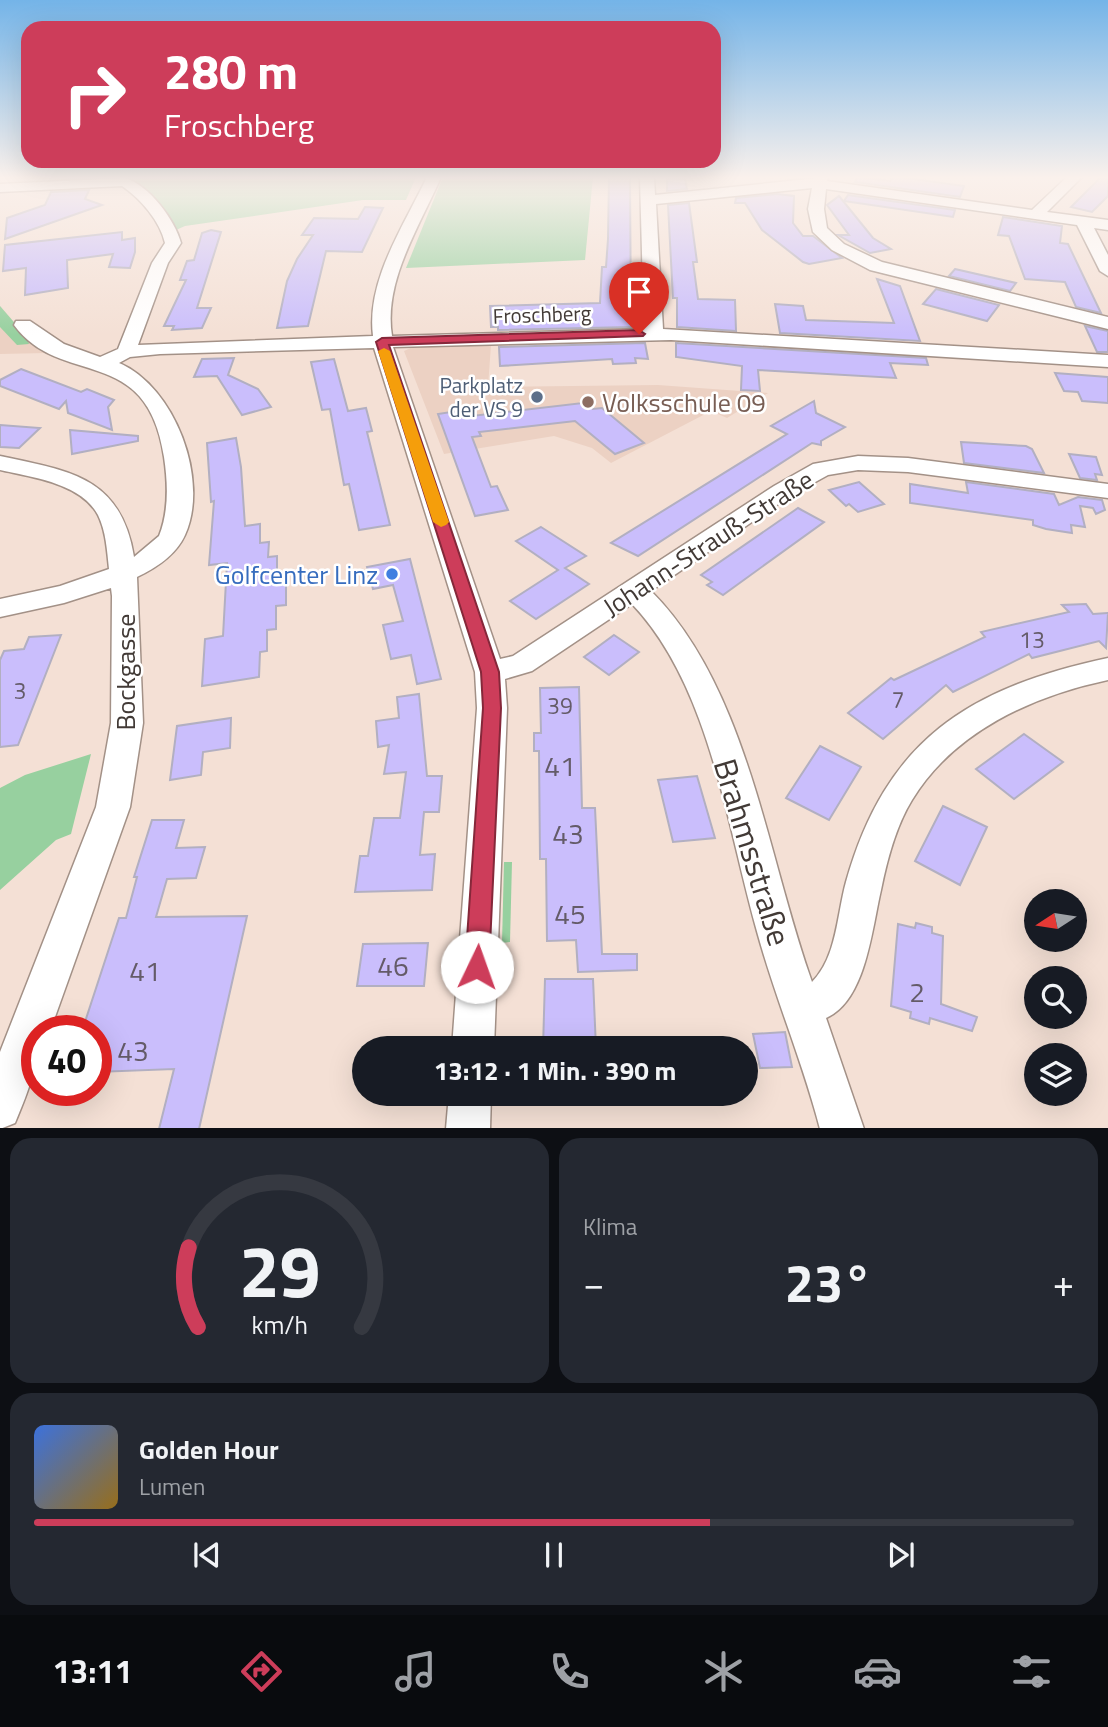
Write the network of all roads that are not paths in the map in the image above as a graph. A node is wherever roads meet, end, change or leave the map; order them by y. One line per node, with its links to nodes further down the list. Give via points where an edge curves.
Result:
1 (169, 230): 11 (street, via 173,243)
2 (412, 230): 10 (street, via 381,301)
3 (649, 230): 9 (street)
4 (821, 230): 7 (street, via 855,258 926,281)
5 (1087, 230): 6 (street)
6 (1108, 271)
7 (1108, 323)
8 (23, 324): 11 (street, via 63,351)
9 (654, 334): 10 (street, Froschberg); 12 (street, Froschberg)
10 (382, 342): 11 (street, Froschberg); 19 (street)
11 (116, 357): 15 (street, via 162,413 179,480 173,532 167,544)
12 (1108, 361)
13 (0, 463): 15 (street, Bockgasse, via 52,474 95,497 109,512)
14 (1108, 491): 16 (street, Johann-Strauß-Straße, via 908,465 840,464 805,477)
15 (122, 573): 17 (street); 23 (street, Bockgasse, via 127,723 113,807)
16 (635, 590): 19 (street, Johann-Strauß-Straße, via 522,664); 20 (street, Brahmsstraße, via 672,634 704,698)
17 (3, 613)
18 (1108, 669): 20 (street, via 1002,703 935,749 907,781 884,823 853,934 832,989 818,1003)
19 (490, 672): 21 (street, via 492,708)
20 (803, 1007): 25 (street, Brahmsstraße)
21 (473, 1036)
22 (469, 1106): 24 (street)
23 (0, 1108)
24 (468, 1128)
25 (842, 1128)

